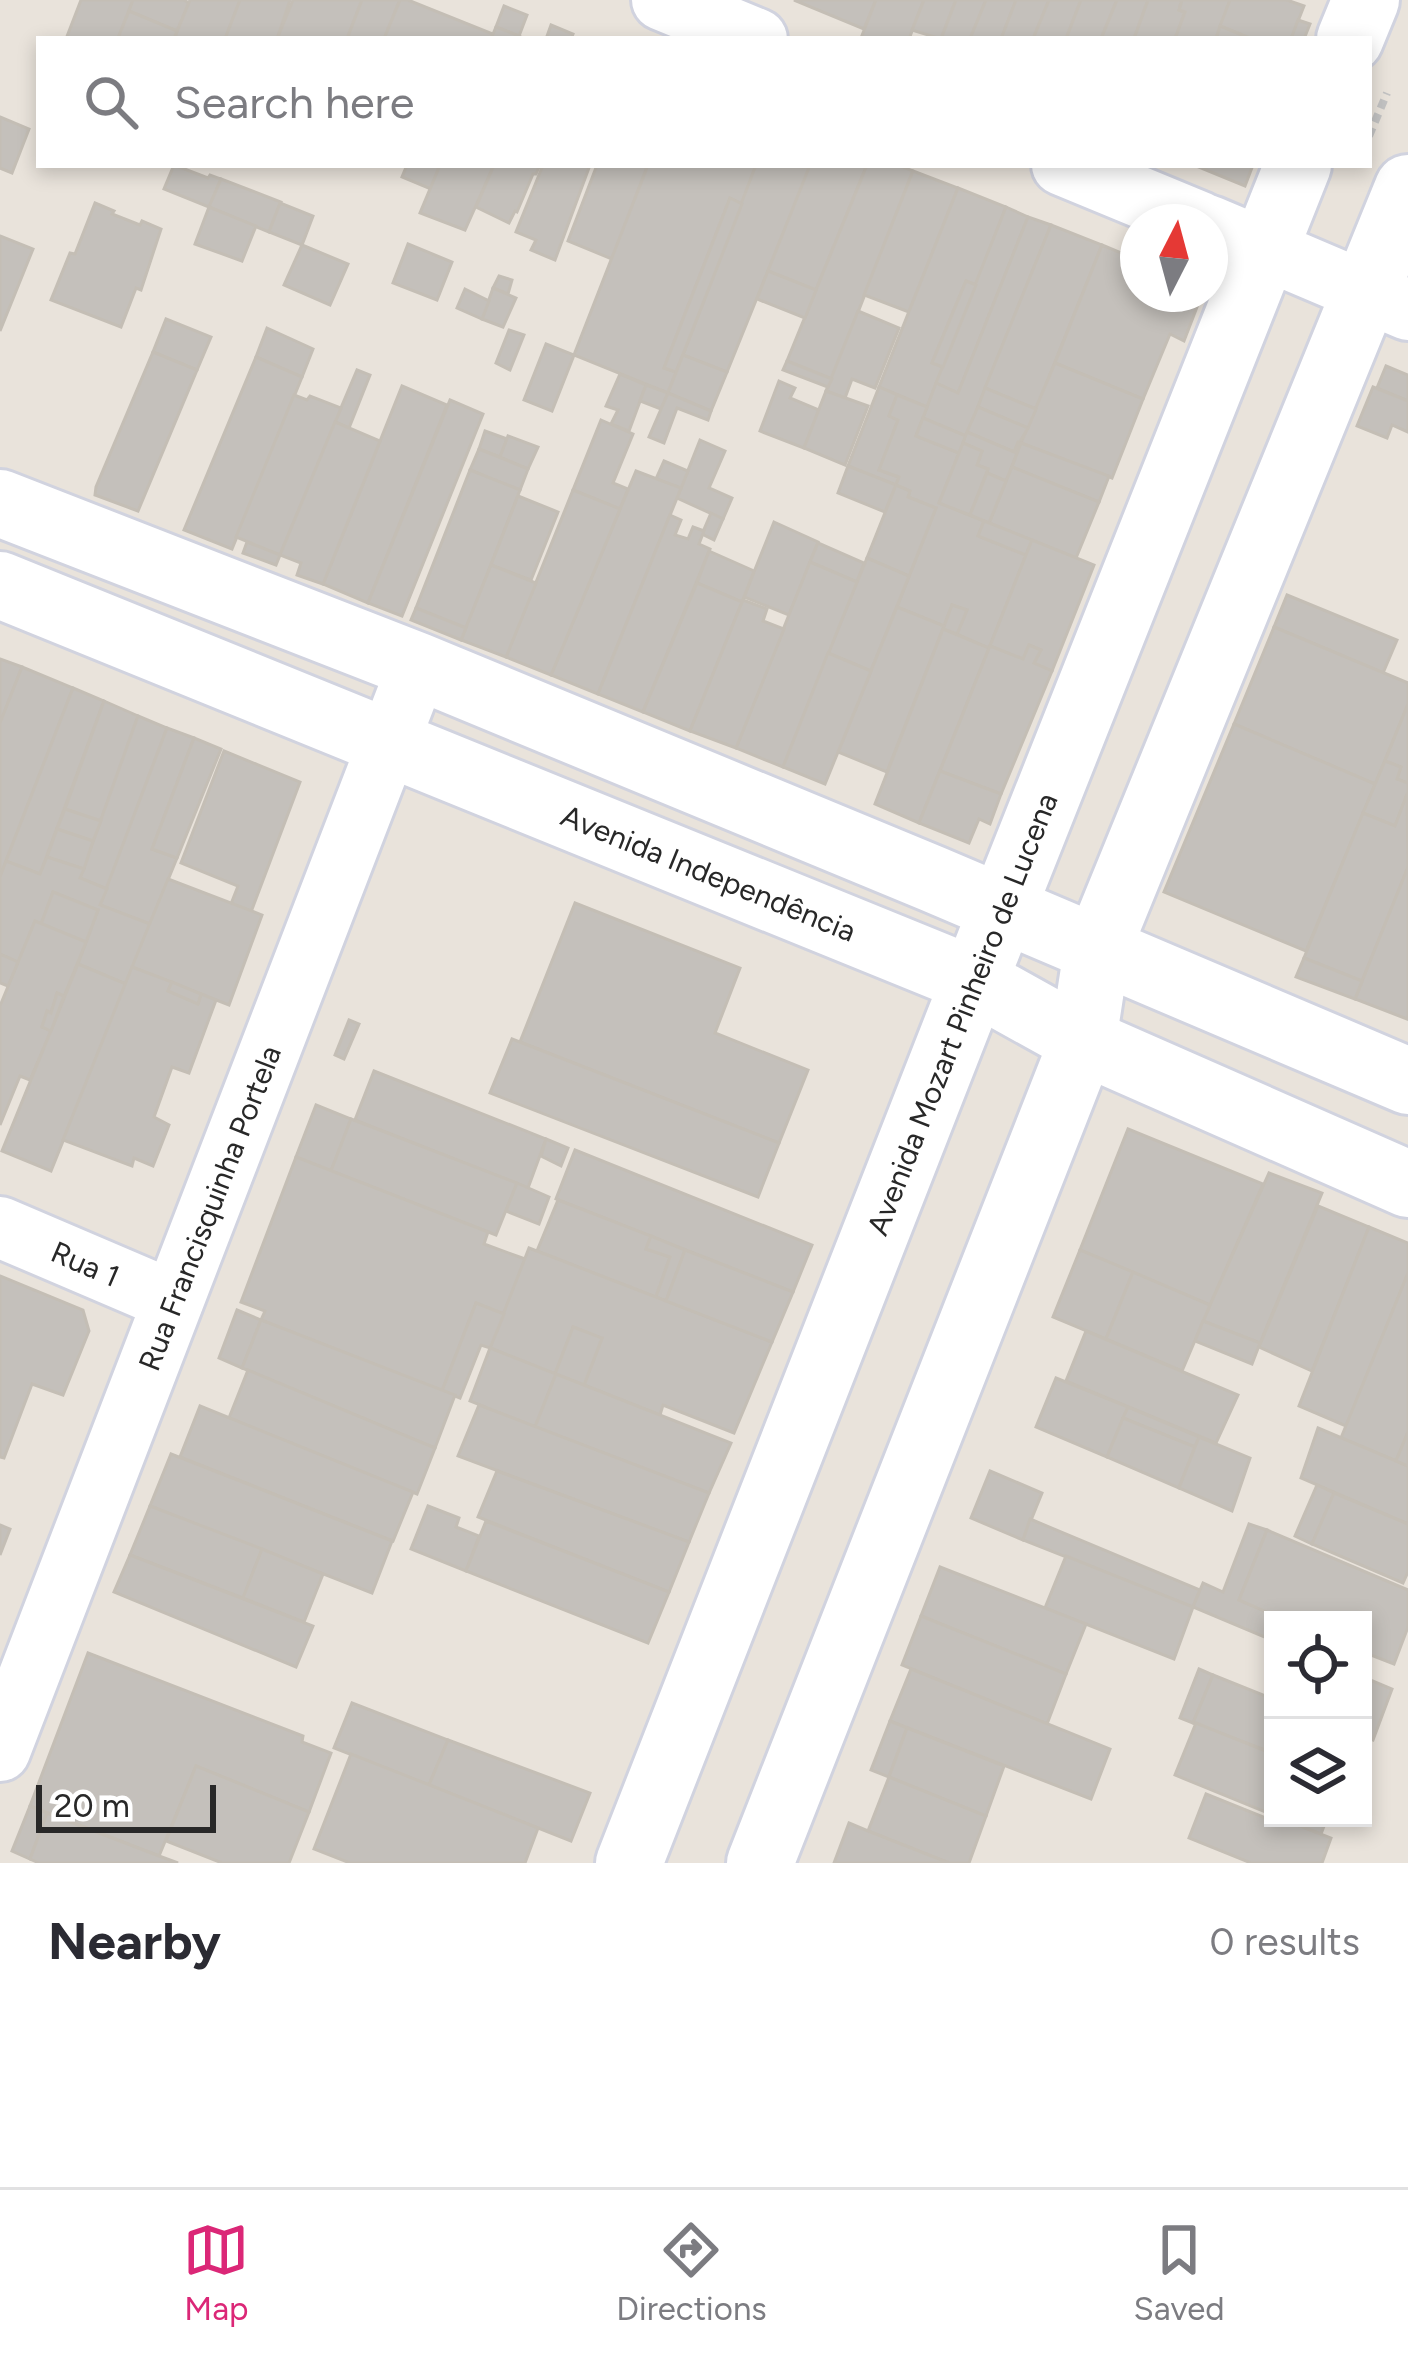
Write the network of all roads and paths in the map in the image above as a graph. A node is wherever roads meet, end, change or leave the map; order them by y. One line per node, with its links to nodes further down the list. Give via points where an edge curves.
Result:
1 (662, 0): 3 (street)
2 (1366, 0): 4 (main road)
3 (750, 36)
4 (1351, 36)
5 (1069, 168): 8 (street)
6 (1295, 168): 9 (main road, Avenida Mozart Pinheiro de Lucena)
7 (1408, 188): 10 (main road)
8 (1156, 204)
9 (1237, 237): 10 (street); 15 (main road, Avenida Mozart Pinheiro de Lucena)
10 (1386, 302): 16 (main road)
11 (0, 503): 13 (main road)
12 (0, 584): 14 (main road, Avenida Independência)
13 (418, 666): 14 (street, Rua Francisquinha Portela); 15 (main road)
14 (387, 744): 17 (main road, Avenida Independência); 22 (street, Rua Francisquinha Portela)
15 (1002, 908): 16 (main road); 17 (main road, Avenida Mozart Pinheiro de Lucena)
16 (1097, 950): 18 (main road); 19 (main road)
17 (975, 981): 18 (main road, Avenida Independência); 24 (main road, Avenida Mozart Pinheiro de Lucena)
18 (1083, 1041): 20 (main road, Avenida Independência); 25 (main road)
19 (1408, 1081)
20 (1408, 1184)
21 (0, 1227): 22 (street, Rua 1)
22 (172, 1301): 23 (street, Rua Francisquinha Portela)
23 (0, 1751)
24 (629, 1863)
25 (760, 1863)

